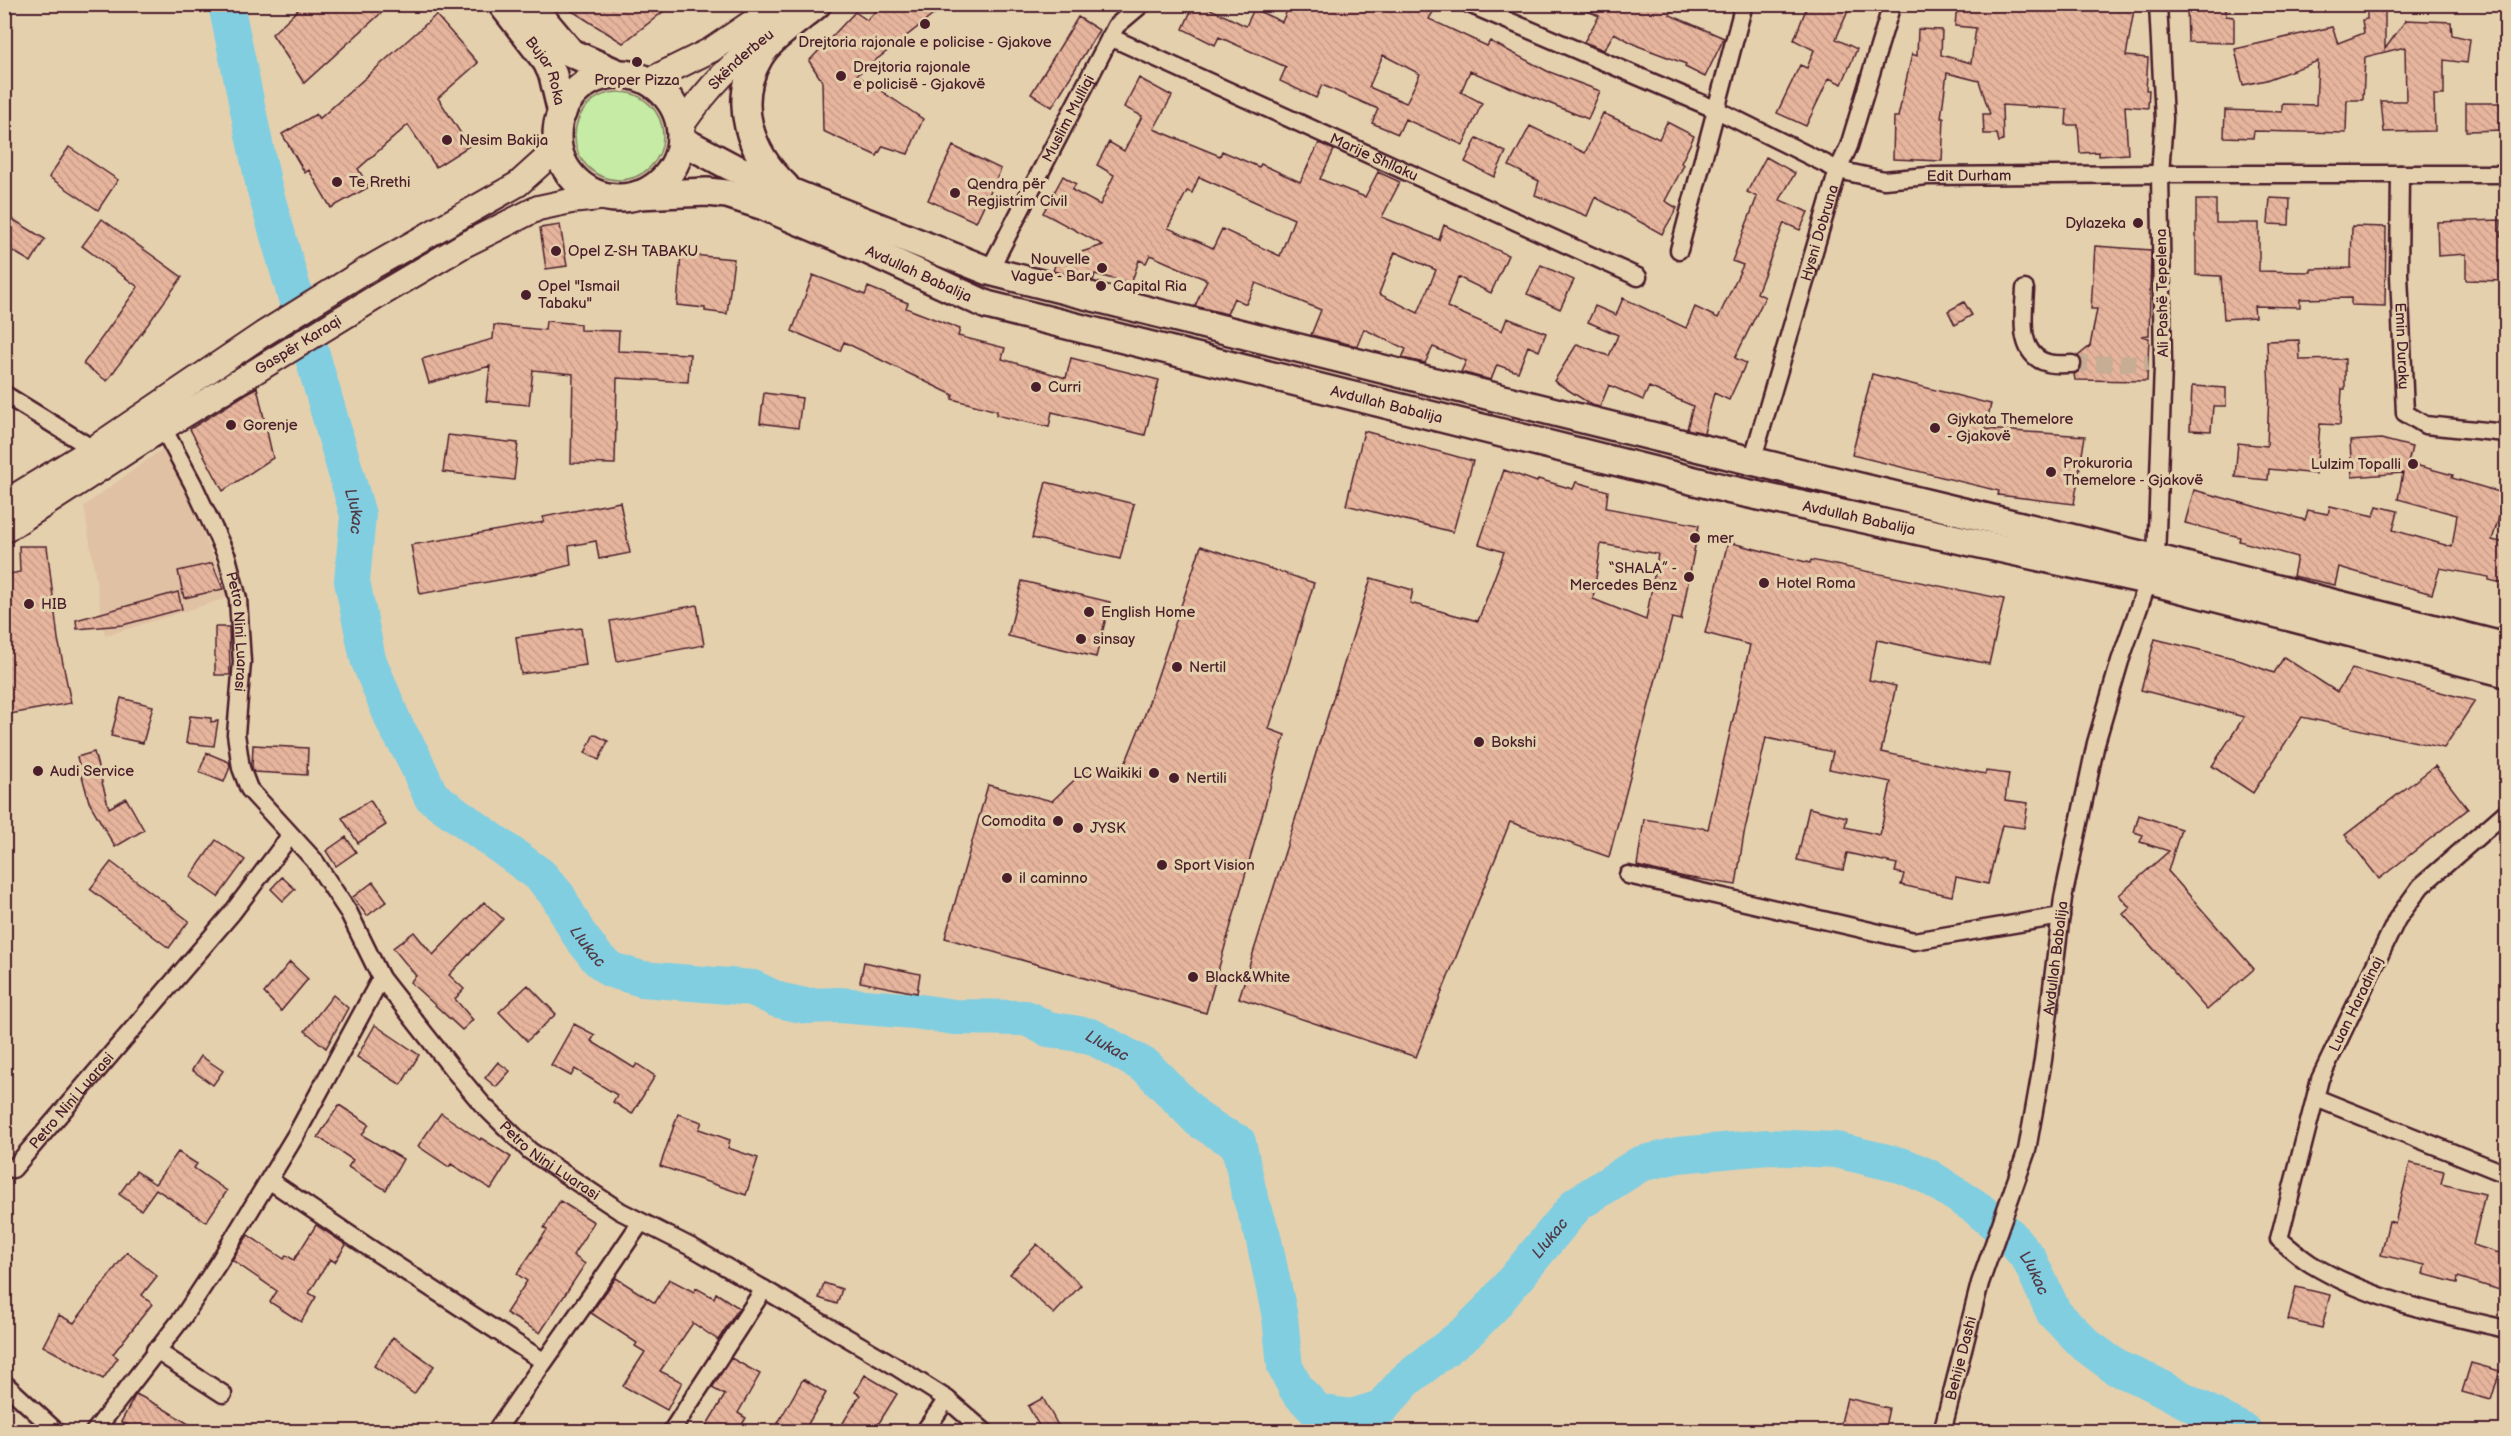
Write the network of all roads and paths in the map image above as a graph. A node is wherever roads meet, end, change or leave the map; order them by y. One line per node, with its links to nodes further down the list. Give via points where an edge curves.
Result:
1 (502, 4): 14 (main road, Bujar Roka, via 547,62)
2 (530, 4): 11 (main road, Bujar Roka, via 572,53)
3 (779, 4): 12 (main road, Skënderbeu, via 711,50)
4 (815, 4): 15 (main road, Skënderbeu, via 782,24 712,83); 21 (main road, via 760,56 747,101 747,128 761,159)
5 (1142, 4): 10 (street, Muslim Mulliqi)
6 (1469, 4): 13 (street, Edit Durham)
7 (1744, 4): 13 (street)
8 (1892, 4): 17 (street, Hysni Dobruna, via 1849,146)
9 (2158, 4): 18 (street, Ali Pashë Tepelena, via 2164,119)
10 (1110, 36): 25 (street, Muslim Mulliqi); 26 (street, Marije Shllaku)
11 (619, 74): 12 (main road); 14 (main road, via 585,85)
12 (648, 81): 15 (main road, via 670,100)
13 (1717, 110): 17 (street, Edit Durham); 24 (street)
14 (562, 113): 16 (main road, via 557,135)
15 (681, 133): 21 (main road, Avdullah Babalija, via 730,166); 22 (main road, via 679,155 663,180)
16 (559, 147): 23 (main road, via 570,174 594,193); 32 (main road, Gaspër Karaqi, via 518,184 263,334)
17 (1838, 170): 18 (street, Edit Durham, via 1884,180 1928,176); 33 (street, Hysni Dobruna)
18 (2160, 174): 19 (street, Edit Durham); 36 (street, Ali Pashë Tepelena, via 2155,362)
19 (2400, 174): 20 (street, Edit Durham); 31 (street, Emin Duraku, via 2399,274 2405,413 2425,425)
20 (2506, 174)
21 (793, 193): 25 (main road, Avdullah Babalija)
22 (638, 195): 23 (main road); 36 (main road, Avdullah Babalija, via 727,194 764,206 987,305 1716,486)
23 (608, 197): 30 (main road, Gaspër Karaqi, via 538,208 464,246)
24 (1679, 250)
25 (989, 271): 33 (main road, Avdullah Babalija)
26 (1638, 277)
27 (2025, 289): 28 (street, via 2026,344 2049,363)
28 (2072, 364)
29 (4, 394): 32 (street)
30 (163, 428): 35 (main road, Gaspër Karaqi); 40 (street, Petro Nini Luarasi, via 227,557 238,599 242,662 236,734 241,768 249,789)
31 (2506, 433)
32 (93, 449): 34 (main road, Gaspër Karaqi)
33 (1752, 461): 36 (main road, Avdullah Babalija)
34 (4, 503)
35 (4, 531)
36 (2157, 571): 37 (main road); 38 (main road); 42 (street, Avdullah Babalija, via 2120,661 2096,743)
37 (2506, 647)
38 (2506, 673)
39 (2506, 812): 44 (street, Luan Haradinaj, via 2421,886 2397,919 2320,1079)
40 (290, 836): 43 (street, Petro Nini Luarasi, via 314,860 349,913); 45 (street, Petro Nini Luarasi, via 232,913)
41 (1628, 875): 42 (street, via 1914,941)
42 (2061, 916): 49 (street, Avdullah Babalija, via 2027,1150)
43 (381, 978): 47 (street); 48 (street, Petro Nini Luarasi, via 482,1104 531,1151)
44 (2316, 1098): 46 (street); 51 (street, Luan Haradinaj, via 2279,1239 2310,1264 2352,1286 2412,1306)
45 (13, 1169)
46 (2506, 1174)
47 (269, 1179): 52 (street, via 183,1317); 53 (street)
48 (641, 1222): 50 (street, Petro Nini Luarasi); 53 (street)
49 (1980, 1283): 63 (street, Behije Dashi)
50 (764, 1289): 56 (street, Petro Nini Luarasi); 60 (street)
51 (2506, 1329)
52 (155, 1350): 55 (street); 58 (street)
53 (543, 1361): 59 (street)
54 (4, 1383): 57 (street)
55 (223, 1394)
56 (946, 1399): 61 (street); 62 (street, Petro Nini Luarasi)
57 (57, 1431)
58 (94, 1431)
59 (495, 1431)
60 (671, 1431)
61 (924, 1431)
62 (984, 1431)
63 (1942, 1431)

